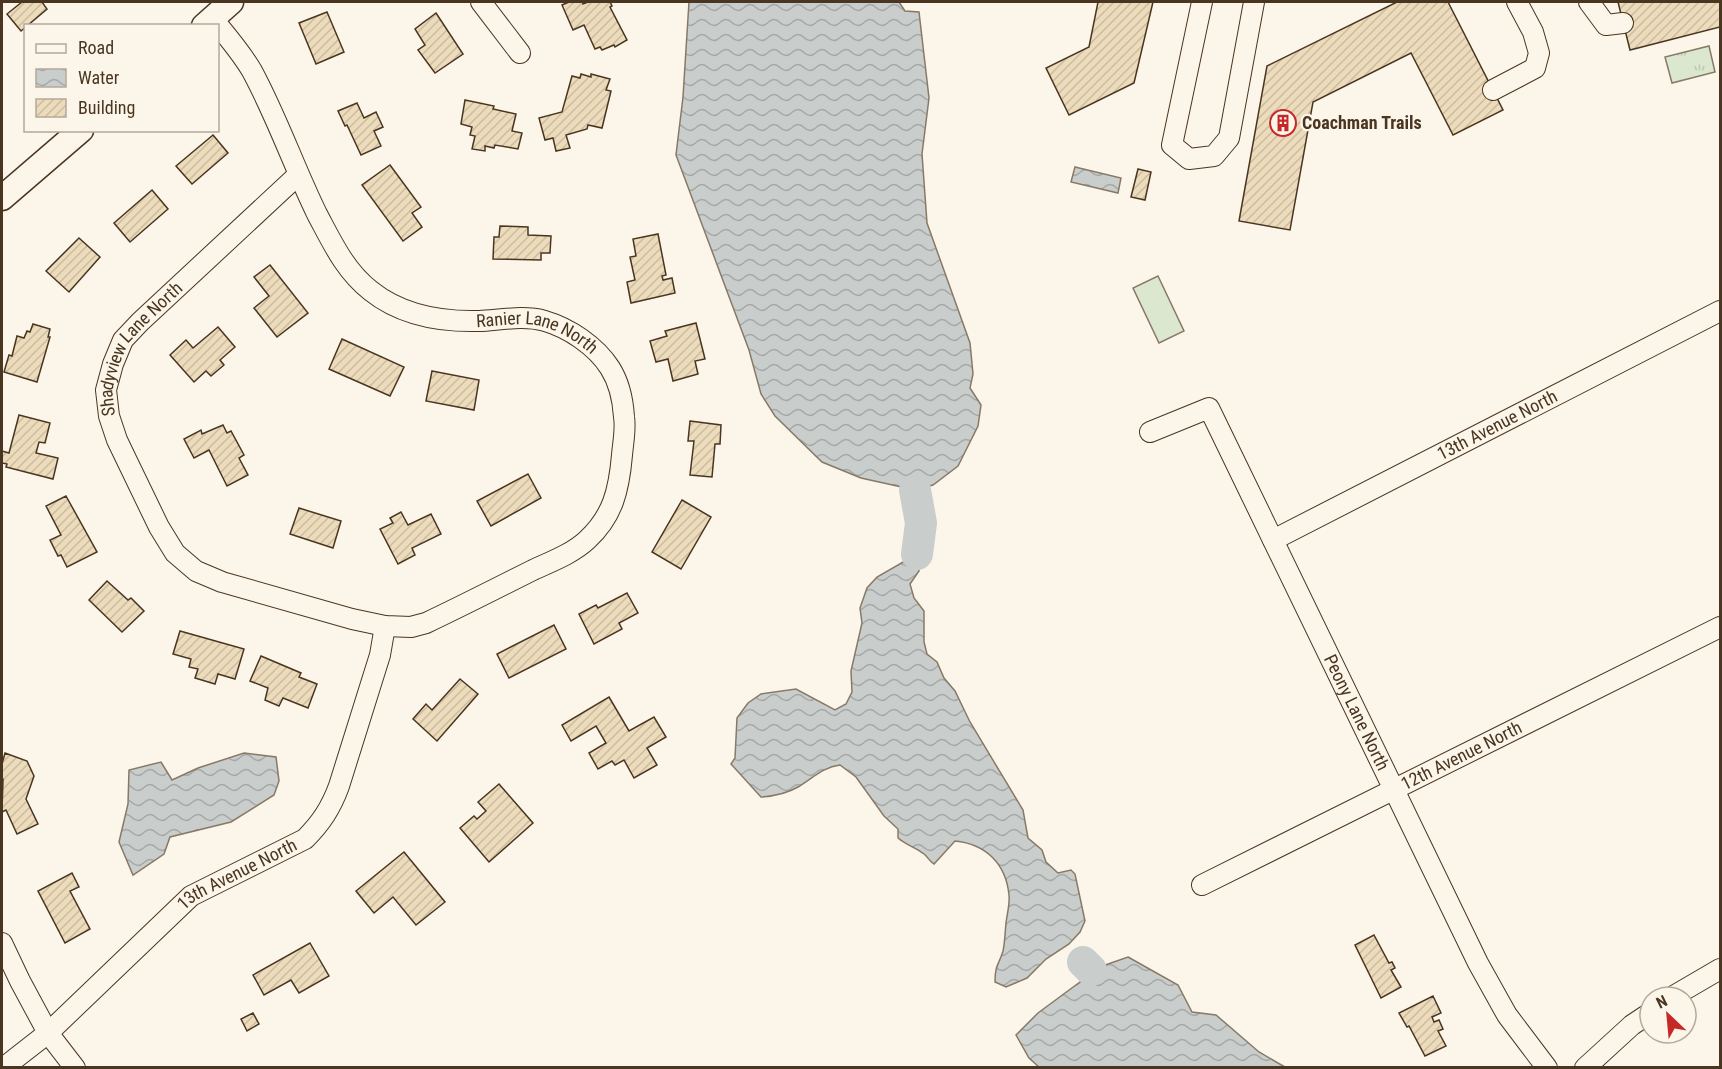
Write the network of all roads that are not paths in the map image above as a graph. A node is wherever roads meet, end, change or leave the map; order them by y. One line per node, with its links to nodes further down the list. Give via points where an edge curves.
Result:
1 (231, 2): 7 (main road)
2 (481, 2): 10 (street)
3 (1203, 2): 4 (street, via 1172,145 1189,159 1214,156 1229,138)
4 (1254, 2)
5 (1517, 2): 11 (street, via 1539,53 1535,68)
6 (1589, 2): 8 (street, via 1606,25)
7 (208, 22)
8 (1623, 23)
9 (219, 32): 13 (street, Ranier Lane North, via 238,50 251,70)
10 (520, 53)
11 (1493, 90)
12 (79, 132): 14 (main road)
13 (298, 175): 18 (street, Shadyview Lane North, via 123,340 106,390 108,416 159,527 175,553 196,571 222,582); 18 (street, Ranier Lane North, via 347,268 371,291 419,315 477,321 517,318 544,321 570,331 610,368 620,393 625,420 615,501 602,524 585,542 426,623)
14 (2, 198)
15 (1720, 311): 17 (street, 13th Avenue North)
16 (1150, 432): 17 (street, Peony Lane North, via 1209,408)
17 (1273, 540): 20 (street, Peony Lane North)
18 (385, 626): 26 (street, 13th Avenue North, via 380,655 339,786 320,824 305,839 191,896)
19 (1720, 627): 20 (street, 12th Avenue North)
20 (1395, 790): 21 (street, 12th Avenue North); 29 (street, Peony Lane North, via 1478,963 1507,1015)
21 (1202, 885)
22 (2, 943): 26 (street)
23 (1720, 969): 24 (street)
24 (1693, 985)
25 (1638, 1021): 30 (street)
26 (48, 1033): 27 (street, 13th Avenue North); 28 (street)
27 (3, 1068)
28 (75, 1068)
29 (1547, 1068)
30 (1585, 1068)

